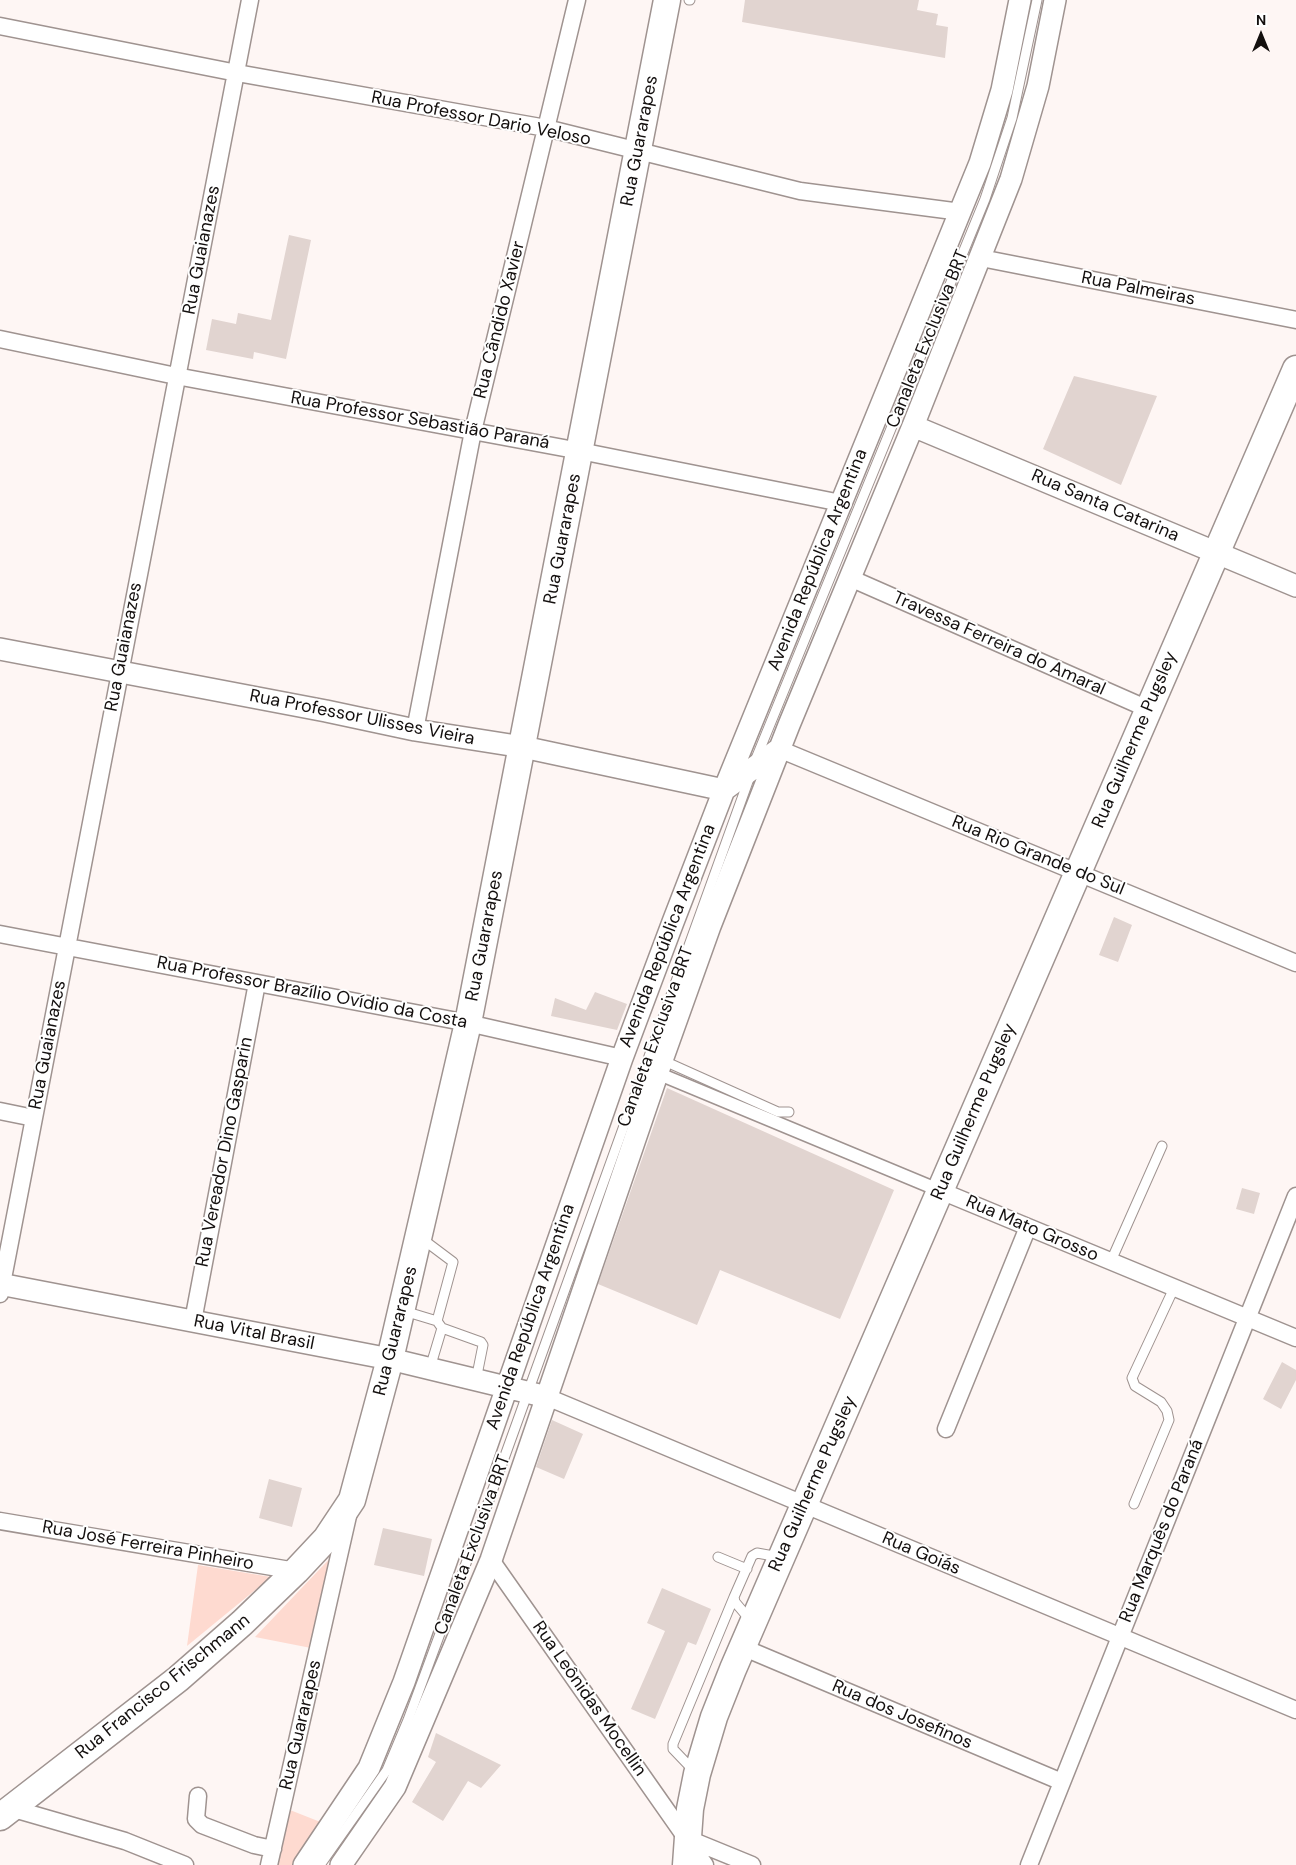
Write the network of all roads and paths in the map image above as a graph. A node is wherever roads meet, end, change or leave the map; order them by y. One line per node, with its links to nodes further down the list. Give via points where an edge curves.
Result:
1 (250, 0): 8 (street, Rua Guaianazes)
2 (577, 0): 9 (street, Rua Cândido Xavier)
3 (666, 0): 10 (main road, Rua Guararapes)
4 (1020, 0): 11 (street, Avenida República Argentina, via 997,108)
5 (1037, 0): 30 (lane, Canaleta Exclusiva BRT, via 1012,118 985,199)
6 (1054, 0): 12 (street, Avenida República Argentina, via 1038,86)
7 (0, 26): 8 (street, Rua Professor Dario Veloso)
8 (237, 73): 9 (street, Rua Professor Dario Veloso); 16 (street, Rua Guaianazes)
9 (546, 128): 10 (street, Rua Professor Dario Veloso); 18 (street, Rua Cândido Xavier)
10 (638, 152): 11 (street, Rua Professor Dario Veloso, via 800,191); 19 (main road, Rua Guararapes)
11 (961, 212): 20 (street, Avenida República Argentina)
12 (981, 258): 13 (street, Rua Palmeiras); 17 (street, Avenida República Argentina)
13 (1296, 320)
14 (0, 339): 16 (street, Rua Professor Sebastião Paraná)
15 (1296, 369): 21 (main road, Rua Guilherme Pugsley)
16 (176, 376): 18 (street, Rua Professor Sebastião Paraná); 25 (street, Rua Guaianazes)
17 (913, 426): 21 (street, Rua Santa Catarina); 22 (street, Avenida República Argentina)
18 (473, 431): 19 (street, Rua Professor Sebastião Paraná); 27 (street, Rua Cândido Xavier)
19 (580, 451): 20 (street, Rua Professor Sebastião Paraná); 28 (main road, Rua Guararapes)
20 (841, 503): 31 (street, Avenida República Argentina)
21 (1216, 552): 23 (street, Rua Santa Catarina); 26 (main road, Rua Guilherme Pugsley)
22 (850, 578): 26 (street, Travessa Ferreira do Amaral); 29 (street, Avenida República Argentina)
23 (1296, 586)
24 (0, 649): 25 (street, Rua Professor Ulisses Vieira)
25 (119, 673): 27 (street, Rua Professor Ulisses Vieira); 34 (street, Rua Guaianazes)
26 (1148, 709): 32 (main road, Rua Guilherme Pugsley)
27 (415, 730): 28 (street, Rua Professor Ulisses Vieira)
28 (522, 747): 31 (street, Rua Professor Ulisses Vieira); 37 (main road, Rua Guararapes)
29 (779, 749): 30 (street); 32 (street, Rua Rio Grande do Sul); 39 (street, Avenida República Argentina)
30 (752, 769): 31 (street); 60 (lane, Canaleta Exclusiva BRT)
31 (724, 790): 38 (street, Avenida República Argentina)
32 (1078, 872): 35 (street, Rua Rio Grande do Sul); 44 (main road, Rua Guilherme Pugsley)
33 (0, 934): 34 (street, Rua Professor Brazílio Ovídio da Costa)
34 (68, 946): 36 (street, Rua Professor Brazílio Ovídio da Costa); 42 (street, Rua Guaianazes)
35 (1296, 962)
36 (257, 983): 37 (street, Rua Professor Brazílio Ovídio da Costa); 53 (street, Rua Vereador Dino Gasparin)
37 (468, 1023): 38 (street, Rua Professor Brazílio Ovídio da Costa); 47 (main road, Rua Guararapes)
38 (622, 1058): 59 (street, Avenida República Argentina)
39 (659, 1066): 41 (lane, via 778,1112); 44 (street, Rua Mato Grosso); 60 (street, Avenida República Argentina)
40 (0, 1111): 42 (street)
41 (789, 1112)
42 (34, 1118): 49 (street, Rua Guaianazes)
43 (1162, 1146): 48 (lane)
44 (941, 1191): 46 (street, Rua Mato Grosso); 64 (main road, Rua Guilherme Pugsley)
45 (1296, 1196): 52 (street, Rua Marquês do Paraná)
46 (1028, 1227): 48 (street, Rua Mato Grosso); 61 (street)
47 (418, 1236): 51 (main road, Rua Guararapes); 54 (lane, via 453,1262)
48 (1111, 1261): 50 (street, Rua Mato Grosso)
49 (1, 1287): 53 (street, Rua Vital Brasil)
50 (1174, 1288): 52 (street, Rua Mato Grosso); 63 (lane, via 1132,1378 1135,1386 1161,1402 1169,1420)
51 (401, 1310): 54 (lane); 56 (main road, Rua Guararapes)
52 (1247, 1318): 55 (street, Rua Mato Grosso); 73 (street, Rua Marquês do Paraná)
53 (192, 1321): 56 (street, Rua Vital Brasil)
54 (440, 1325): 57 (lane); 58 (lane, via 483,1345)
55 (1296, 1338)
56 (390, 1359): 57 (street, Rua Vital Brasil); 62 (main road, Rua Guararapes)
57 (430, 1368): 58 (street, Rua Vital Brasil)
58 (476, 1380): 59 (street, Rua Vital Brasil)
59 (506, 1387): 60 (street, Rua Vital Brasil); 83 (street, Avenida República Argentina, via 433,1603 369,1768)
60 (538, 1395): 64 (street, Rua Goiás); 68 (street, Avenida República Argentina); 84 (lane, Canaleta Exclusiva BRT, via 387,1770)
61 (946, 1429)
62 (352, 1500): 70 (main road, Rua Francisco Frischmann, via 326,1539); 80 (street, Rua Guararapes)
63 (1134, 1504)
64 (805, 1505): 67 (main road, Rua Guilherme Pugsley); 73 (street, Rua Goiás)
65 (0, 1521): 70 (street, Rua José Ferreira Pinheiro)
66 (718, 1557): 69 (lane)
67 (781, 1557): 69 (lane, via 757,1553 752,1556); 72 (main road, Rua Guilherme Pugsley)
68 (491, 1560): 79 (street, Rua Leônidas Mocellin); 85 (street, Avenida República Argentina, via 398,1780)
69 (747, 1569): 71 (lane)
70 (296, 1571): 78 (main road, Rua Francisco Frischmann, via 178,1679)
71 (734, 1597): 72 (lane); 75 (lane, via 673,1744 673,1749)
72 (747, 1635): 75 (main road, Rua Guilherme Pugsley, via 714,1717); 76 (street, Rua dos Josefinos)
73 (1120, 1636): 74 (street, Rua Goiás); 76 (street, Rua Marquês do Paraná)
74 (1296, 1710)
75 (697, 1774): 79 (main road, Rua Guilherme Pugsley)
76 (1062, 1782): 89 (street, Rua Marquês do Paraná)
77 (198, 1796): 80 (street, via 196,1819 202,1825)
78 (4, 1810): 81 (street, via 125,1841)
79 (686, 1838): 86 (main road, Rua Guilherme Pugsley); 87 (street, Rua Leônidas Mocellin); 88 (street)
80 (273, 1849): 82 (street, Rua Guararapes)
81 (185, 1865)
82 (269, 1865)
83 (304, 1865)
84 (320, 1865)
85 (341, 1865)
86 (686, 1865)
87 (705, 1865)
88 (752, 1865)
89 (1029, 1865)

